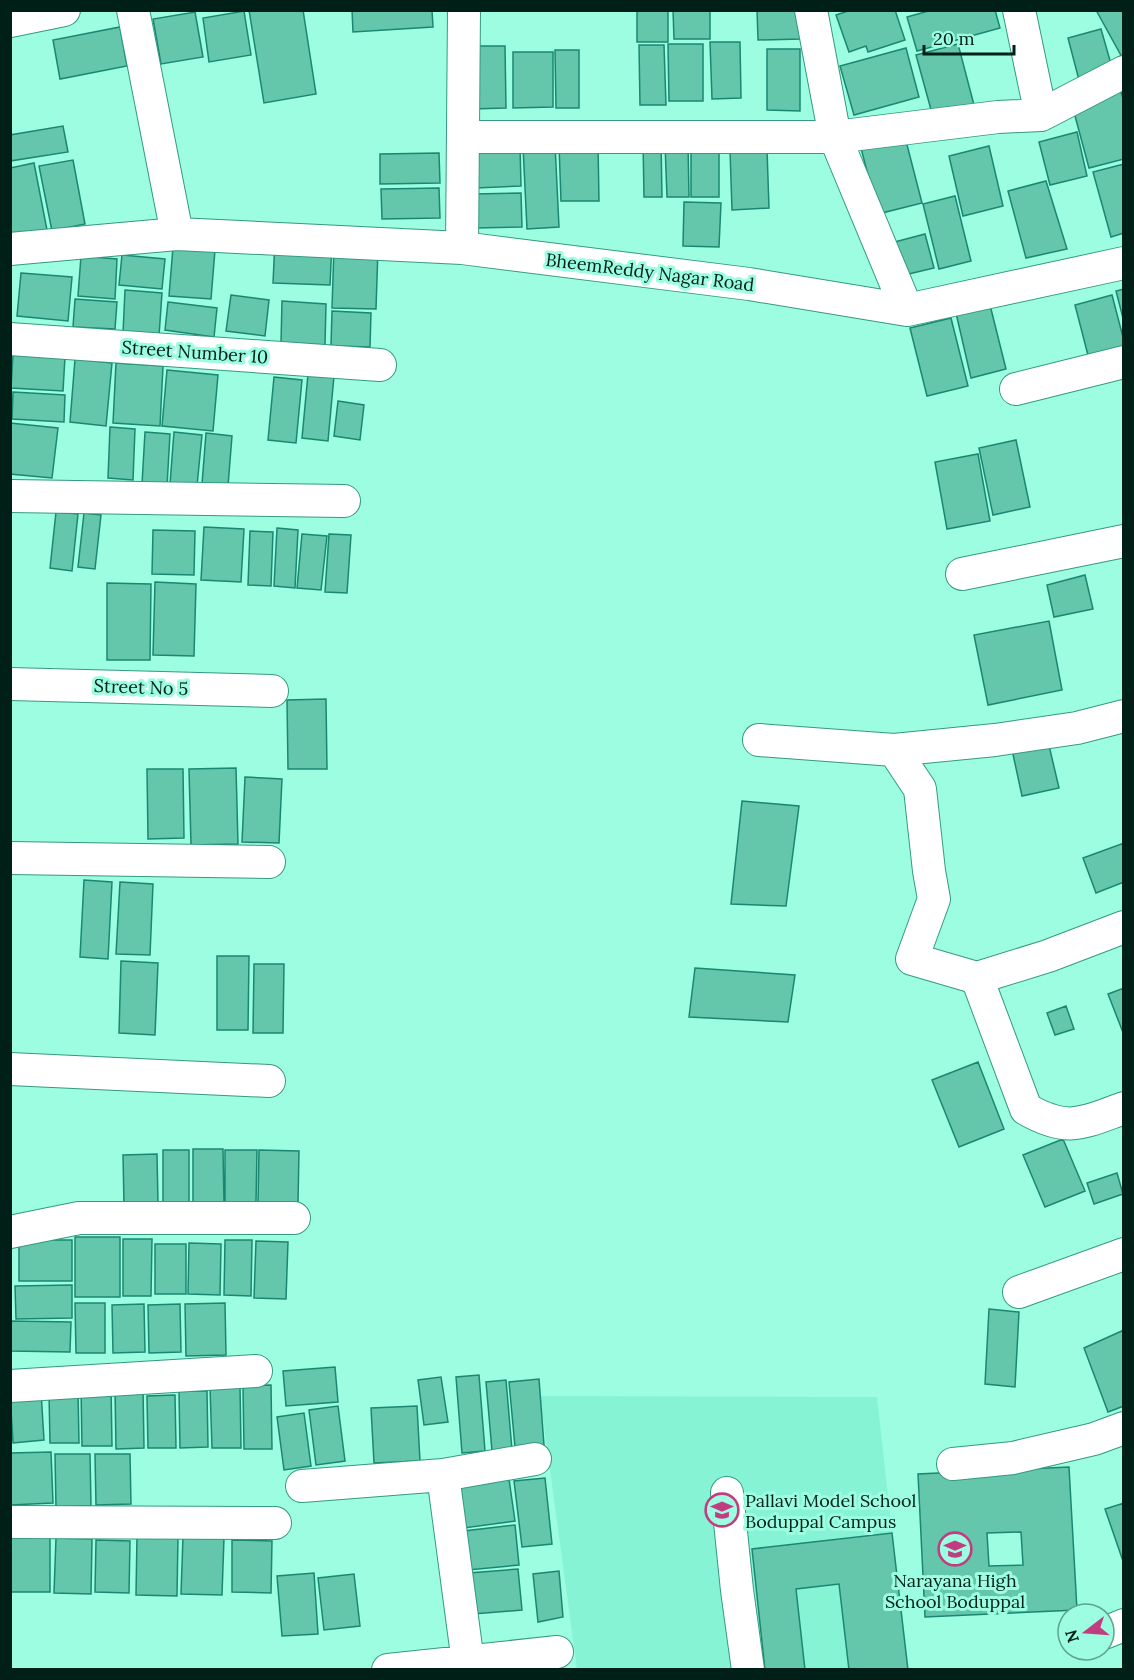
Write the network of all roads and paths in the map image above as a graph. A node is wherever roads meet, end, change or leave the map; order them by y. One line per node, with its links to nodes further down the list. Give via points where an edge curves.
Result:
1 (63, 10): 6 (street)
2 (133, 10): 11 (street)
3 (464, 10): 9 (street)
4 (811, 10): 10 (street)
5 (1019, 10): 8 (street)
6 (10, 21)
7 (1124, 72): 8 (street)
8 (1041, 115): 10 (street)
9 (464, 137): 10 (street); 12 (street)
10 (835, 137): 15 (street)
11 (177, 234): 12 (street, BheemReddy Nagar Road); 13 (street, BheemReddy Nagar Road)
12 (462, 248): 15 (street, BheemReddy Nagar Road, via 749,284)
13 (10, 249)
14 (1120, 265): 15 (street, BheemReddy Nagar Road)
15 (907, 310)
16 (10, 339): 18 (street, Street Number 10)
17 (1124, 362): 19 (street)
18 (380, 365)
19 (1016, 389)
20 (10, 496): 21 (street)
21 (344, 501)
22 (1124, 541): 23 (street)
23 (962, 574)
24 (10, 684): 25 (street, Street No 5)
25 (272, 691)
26 (1124, 716): 28 (street, via 1077,728)
27 (759, 740): 28 (street)
28 (894, 750): 32 (street, via 920,789 934,899 912,959)
29 (10, 858): 30 (street)
30 (269, 862)
31 (1124, 927): 32 (street)
32 (977, 978): 35 (street, via 1026,1109 1045,1120 1081,1124)
33 (10, 1068): 34 (street)
34 (269, 1081)
35 (1124, 1108)
36 (294, 1218): 37 (street, via 79,1218)
37 (10, 1232)
38 (1124, 1254): 39 (street)
39 (1019, 1292)
40 (256, 1371): 41 (street)
41 (10, 1386)
42 (1124, 1428): 44 (street, via 1013,1458)
43 (535, 1459): 45 (street)
44 (953, 1464)
45 (442, 1474): 46 (street); 51 (street)
46 (302, 1486)
47 (727, 1493): 53 (street)
48 (10, 1522): 49 (street)
49 (275, 1523)
50 (557, 1652): 51 (street)
51 (468, 1665): 52 (street)
52 (388, 1670)
53 (748, 1670)

